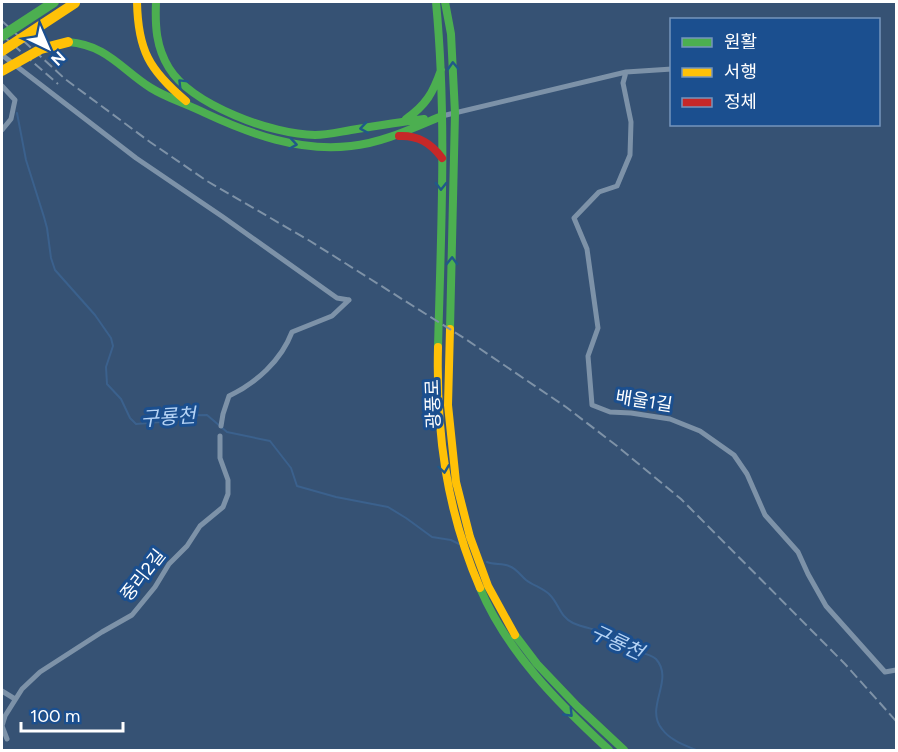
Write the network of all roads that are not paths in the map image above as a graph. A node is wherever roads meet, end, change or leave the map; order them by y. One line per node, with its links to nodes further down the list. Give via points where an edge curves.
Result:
1 (48, 2): 8 (main road, bridge)
2 (54, 2): 8 (main road, bridge)
3 (77, 2): 9 (main road, bridge)
4 (137, 2): 15 (main road, via 138,36 153,68)
5 (158, 2): 18 (main road, one-way to 5, via 313,135 261,126 236,116 196,96 174,75 159,49)
6 (436, 2): 11 (main road, 광풍로)
7 (445, 2): 16 (main road, 광풍로, one-way to 7, via 451,34)
8 (2, 35)
9 (2, 53): 22 (street, via 136,158 338,298 349,300 332,316 292,332 277,359 244,389 229,396)
10 (670, 69): 13 (street)
11 (441, 70): 17 (main road, 광풍로); 18 (main road, via 427,103)
12 (2, 71): 15 (main road, bridge, via 36,50 83,42 100,49 148,86)
13 (626, 72): 16 (street); 24 (street, 배울1길, via 623,83 631,122 630,155 617,186 600,192 574,218 587,249 598,328 588,356 592,405 610,412 670,419 700,431 734,454 765,516 798,552 826,606 885,672)
14 (2, 86): 19 (street, via 15,100)
15 (198, 110): 20 (main road, one-way to 20, via 295,145 352,146)
16 (455, 113): 17 (street); 30 (main road, 광풍로, one-way to 16, via 577,706 512,631 488,586 456,482 448,405)
17 (442, 116): 18 (main road); 20 (main road); 21 (main road, 광풍로)
18 (400, 122)
19 (2, 130)
20 (383, 138): 21 (main road, via 415,136 430,144)
21 (442, 158): 30 (main road, 광풍로, one-way to 30, via 438,399 441,447 453,511 471,567 505,634 528,668)
22 (221, 426)
23 (220, 436): 26 (street, 중리2길, via 220,458 228,480 223,507 200,526 132,615 40,672)
24 (897, 670)
25 (2, 691): 26 (street)
26 (15, 699): 27 (street, 중리2길)
27 (3, 716): 28 (street, 중리2길)
28 (2, 726): 29 (street)
29 (7, 739)
30 (603, 745): 31 (main road, 광풍로)
31 (624, 750)

